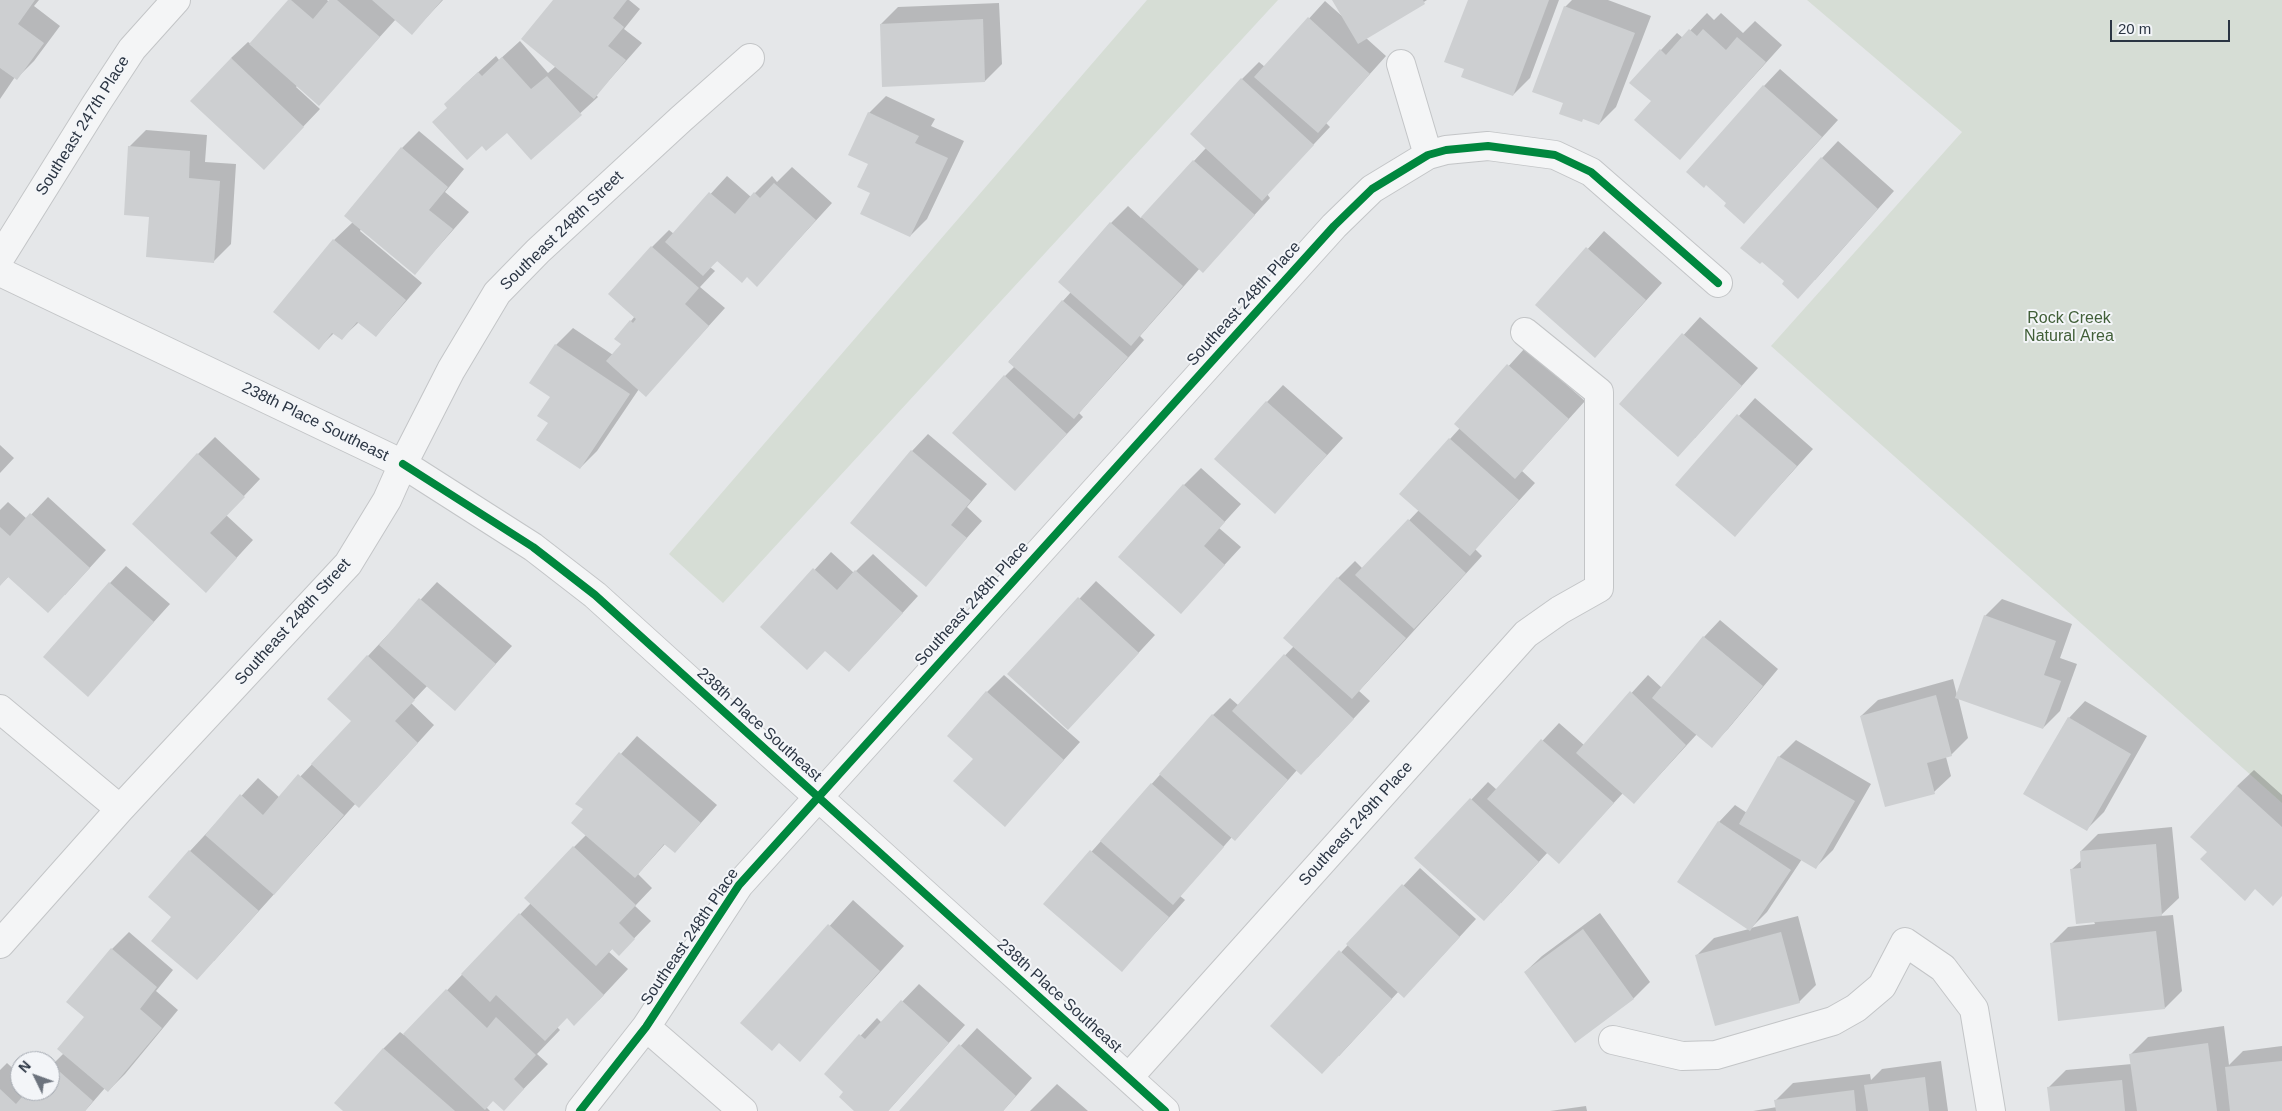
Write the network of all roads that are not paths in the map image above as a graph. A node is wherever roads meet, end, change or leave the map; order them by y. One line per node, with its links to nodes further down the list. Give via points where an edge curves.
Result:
1 (176, 0): 5 (street, Southeast 247th Place, via 132,49)
2 (750, 58): 9 (street, Southeast 248th Street, via 581,211 497,293)
3 (1401, 64): 4 (street)
4 (1428, 155): 7 (street, Southeast 248th Place, via 1488,146 1555,155 1590,172); 11 (street, Southeast 248th Place, via 1372,189 1334,226)
5 (0, 258)
6 (0, 272): 9 (street, 238th Place Southeast)
7 (1718, 283)
8 (1525, 332): 16 (street, Southeast 249th Place, via 1599,392 1599,588 1526,634)
9 (403, 464): 11 (street, 238th Place Southeast, via 533,547 596,595); 12 (street, Southeast 248th Street, via 388,500 348,564)
10 (0, 709): 12 (street)
11 (817, 796): 14 (street, Southeast 248th Place, via 739,885); 16 (street, 238th Place Southeast)
12 (120, 809): 13 (street, Southeast 248th Street)
13 (0, 944)
14 (646, 1027): 17 (street, Southeast 248th Place); 18 (street)
15 (1612, 1040): 20 (street, via 1682,1056 1716,1055 1833,1021 1856,1008 1882,986 1905,942 1943,968 1974,1009)
16 (1129, 1077): 19 (street, 238th Place Southeast)
17 (580, 1111)
18 (744, 1111)
19 (1165, 1111)
20 (1991, 1111)

